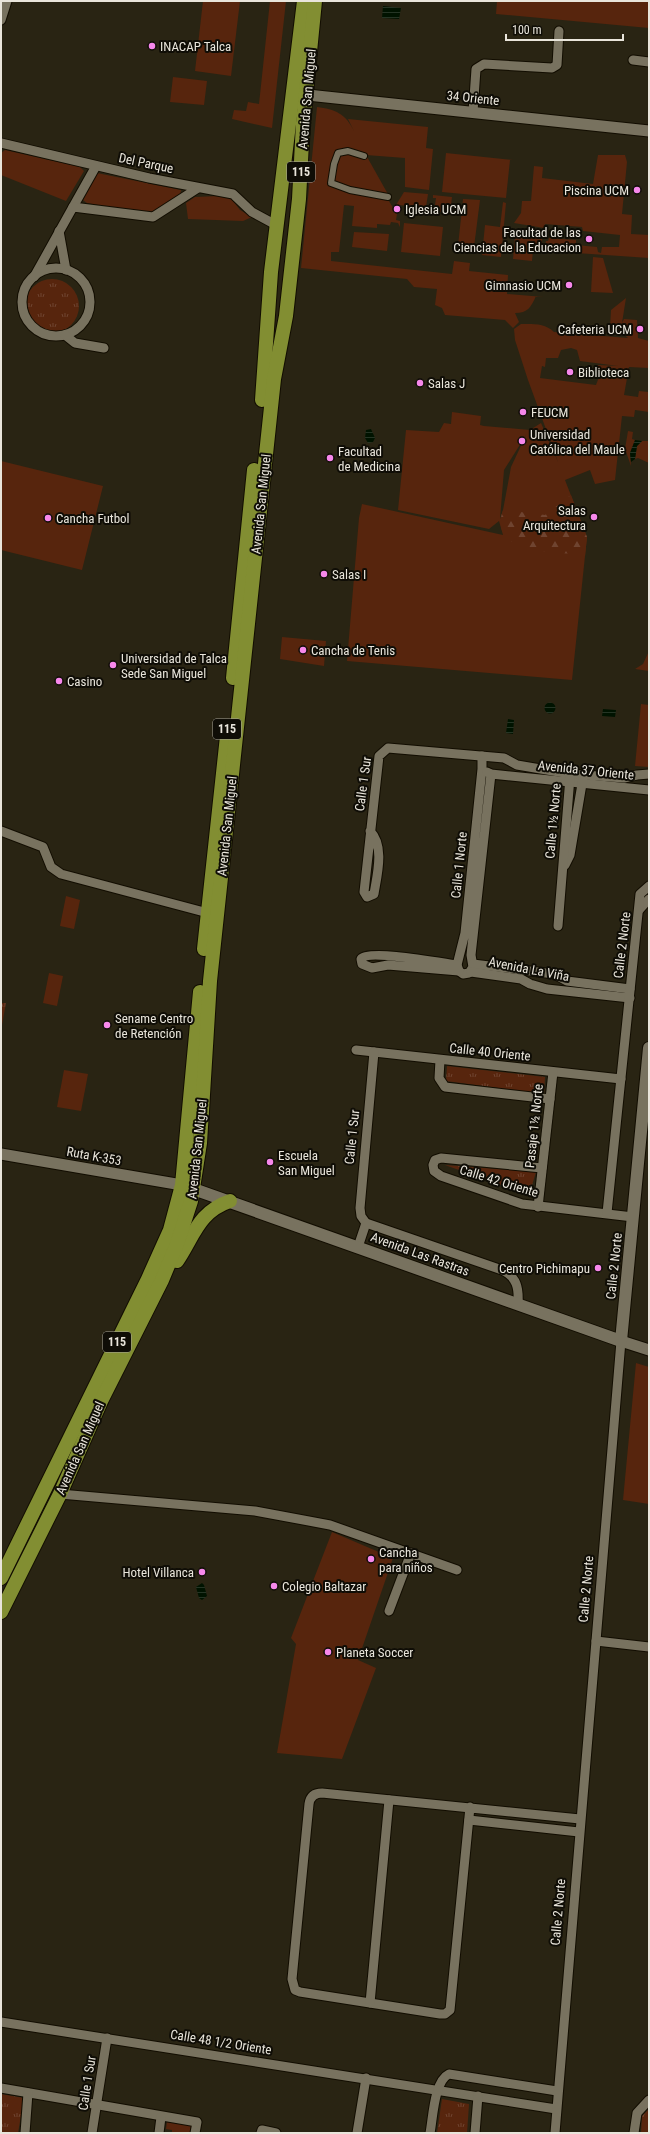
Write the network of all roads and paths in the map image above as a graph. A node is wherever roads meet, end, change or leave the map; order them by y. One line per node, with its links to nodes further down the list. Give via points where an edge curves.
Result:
1 (7, 1): 4 (street)
2 (304, 1): 8 (highway, Avenida San Miguel / 115)
3 (315, 1): 8 (highway, Avenida San Miguel / 115)
4 (1, 20)
5 (559, 31): 9 (street, via 557,65 552,68 484,64 479,66 476,70)
6 (633, 60): 7 (street)
7 (649, 62)
8 (300, 94): 9 (street, 34 Oriente); 17 (highway, Avenida San Miguel / 115); 19 (highway, Avenida San Miguel / 115)
9 (473, 112): 10 (street, 34 Oriente)
10 (649, 131)
11 (1, 143): 13 (street, Del Parque)
12 (364, 156): 15 (street, via 348,151 338,153 331,183 350,190)
13 (96, 166): 14 (street, Del Parque); 16 (street)
14 (198, 188): 16 (street, via 153,217); 17 (street, Del Parque, via 233,194 252,212)
15 (388, 197)
16 (73, 207): 18 (street)
17 (276, 225): 19 (highway, via 290,228); 21 (highway, Avenida San Miguel / 115)
18 (60, 231): 20 (street); 23 (street)
19 (295, 233): 22 (highway, Avenida San Miguel / 115)
20 (66, 270): 23 (street, via 44,271); 24 (street, via 77,276 86,286 90,303 89,311 80,326)
21 (271, 272): 22 (highway, via 282,277); 43 (highway, Avenida San Miguel / 115, via 264,384)
22 (290, 276): 57 (highway, Avenida San Miguel / 115, via 286,316 274,379 210,981 200,1143)
23 (34, 277): 24 (street, via 28,283 23,296 26,318 39,331 52,336)
24 (65, 335): 25 (street, via 75,343)
25 (104, 348)
26 (392, 747): 27 (street, Avenida 37 Oriente); 38 (street, Calle 1 Sur, via 384,749 379,756)
27 (482, 756): 28 (street, Avenida 37 Oriente, via 504,758); 29 (street)
28 (521, 766): 33 (street, Avenida 37 Oriente); 34 (street, Avenida 37 Oriente)
29 (482, 769): 30 (street, Avenida 37 Oriente); 45 (street, Calle 1 Norte)
30 (491, 774): 33 (street, Avenida 37 Oriente); 46 (street, Calle 1 Norte)
31 (584, 774): 32 (street, Avenida 37 Oriente, via 624,778); 34 (street, Avenida 37 Oriente); 35 (street, Calle 1½ Norte)
32 (649, 774)
33 (521, 777): 34 (street, Avenida 37 Oriente)
34 (570, 778): 35 (street, Avenida 37 Oriente); 39 (street, Calle 1½ Norte)
35 (583, 784): 36 (street, Avenida 37 Oriente); 39 (street, Calle 1½ Norte, via 570,855)
36 (649, 790)
37 (1, 831): 43 (street, via 44,847 51,867 60,874)
38 (370, 831): 38 (street, Calle 1 Sur, via 364,892 368,897 374,894 379,849 376,837)
39 (562, 870): 44 (street, Calle 1½ Norte)
40 (649, 886): 42 (street, via 640,894)
41 (649, 899): 42 (street, Calle 2 Norte)
42 (638, 910): 47 (street, Calle 2 Norte)
43 (208, 913): 57 (highway, Avenida San Miguel / 115)
44 (558, 926)
45 (458, 966): 45 (street, via 387,956 366,955 361,959 362,964 368,968 388,964); 46 (street, via 466,974); 46 (street, via 466,958)
46 (472, 966): 47 (street, Avenida La Viña, via 549,973 574,983); 47 (street, Avenida La Viña, via 547,988)
47 (630, 993): 53 (street, Calle 2 Norte)
48 (649, 1048): 61 (main road, Calle 2 Norte)
49 (356, 1050): 50 (street, Calle 40 Oriente)
50 (374, 1052): 51 (street, Calle 40 Oriente); 62 (street, Calle 1 Sur, via 360,1201 360,1212)
51 (440, 1060): 52 (street, Calle 40 Oriente); 54 (street, via 439,1078 445,1087)
52 (553, 1072): 53 (street, Calle 40 Oriente); 54 (street, Pasaje 1½ Norte)
53 (621, 1079): 60 (street, Calle 2 Norte)
54 (550, 1099): 56 (street, Pasaje 1½ Norte)
55 (1, 1154): 57 (street, Ruta K-353)
56 (542, 1168): 59 (street, Pasaje 1½ Norte); 59 (street, Calle 42 Oriente, via 441,1158 433,1162 434,1171 441,1176 522,1204)
57 (188, 1187): 58 (main road, Avenida Las Rastras); 64 (highway, Avenida San Miguel / 115, via 177,1244); 69 (highway, Avenida San Miguel / 115, via 160,1254)
58 (230, 1201): 63 (main road, Avenida Las Rastras); 64 (highway, via 218,1206 204,1217 182,1254)
59 (538, 1207): 60 (street, Calle 42 Oriente)
60 (607, 1213): 61 (street, Calle 42 Oriente)
61 (633, 1217): 66 (main road, Calle 2 Norte)
62 (366, 1223): 63 (street); 65 (street, via 507,1272 517,1284)
63 (358, 1247): 65 (main road, Avenida Las Rastras)
64 (162, 1280): 68 (highway, Avenida San Miguel / 115, via 102,1399)
65 (518, 1304): 66 (main road, Avenida Las Rastras)
66 (621, 1340): 67 (street, Avenida Las Rastras); 75 (street, Calle 2 Norte)
67 (649, 1350)
68 (60, 1494): 69 (highway); 70 (street, via 255,1511 330,1525); 74 (highway, Avenida San Miguel / 115)
69 (43, 1496): 72 (highway, Avenida San Miguel / 115)
70 (411, 1553): 71 (street); 73 (street)
71 (457, 1570)
72 (1, 1578)
73 (389, 1611)
74 (1, 1612)
75 (596, 1641): 76 (street); 79 (street, Calle 2 Norte)
76 (649, 1647)
77 (389, 1800): 78 (street); 82 (street); 82 (street, via 322,1793 310,1798 292,1979 293,1987 300,1992)
78 (470, 1807): 79 (street); 80 (street)
79 (580, 1819): 81 (street, Calle 2 Norte)
80 (469, 1820): 81 (street); 82 (street, via 451,2008 443,2014)
81 (579, 1832): 88 (street, Calle 2 Norte)
82 (370, 2003)
83 (1, 2022): 84 (street, Calle 48 1/2 Oriente)
84 (107, 2038): 85 (street, Calle 48 1/2 Oriente); 92 (street, Calle 1 Sur)
85 (366, 2078): 87 (street, Calle 48 1/2 Oriente); 101 (street)
86 (1, 2088): 89 (street)
87 (437, 2090): 88 (street, via 444,2076 449,2074); 90 (street, Calle 48 1/2 Oriente); 102 (street)
88 (557, 2091): 93 (street, Calle 2 Norte)
89 (28, 2093): 92 (street); 95 (street)
90 (478, 2096): 93 (street, Calle 48 1/2 Oriente); 103 (street)
91 (649, 2100): 105 (street, via 637,2113)
92 (96, 2104): 94 (street); 96 (street, Calle 1 Sur)
93 (556, 2109): 104 (street, Calle 2 Norte)
94 (161, 2117): 97 (street); 98 (street, via 196,2122)
95 (25, 2133)
96 (92, 2133)
97 (159, 2133)
98 (195, 2133)
99 (261, 2133): 100 (street, via 262,2130)
100 (276, 2133)
101 (357, 2133)
102 (430, 2133)
103 (475, 2133)
104 (555, 2133)
105 (634, 2133)

